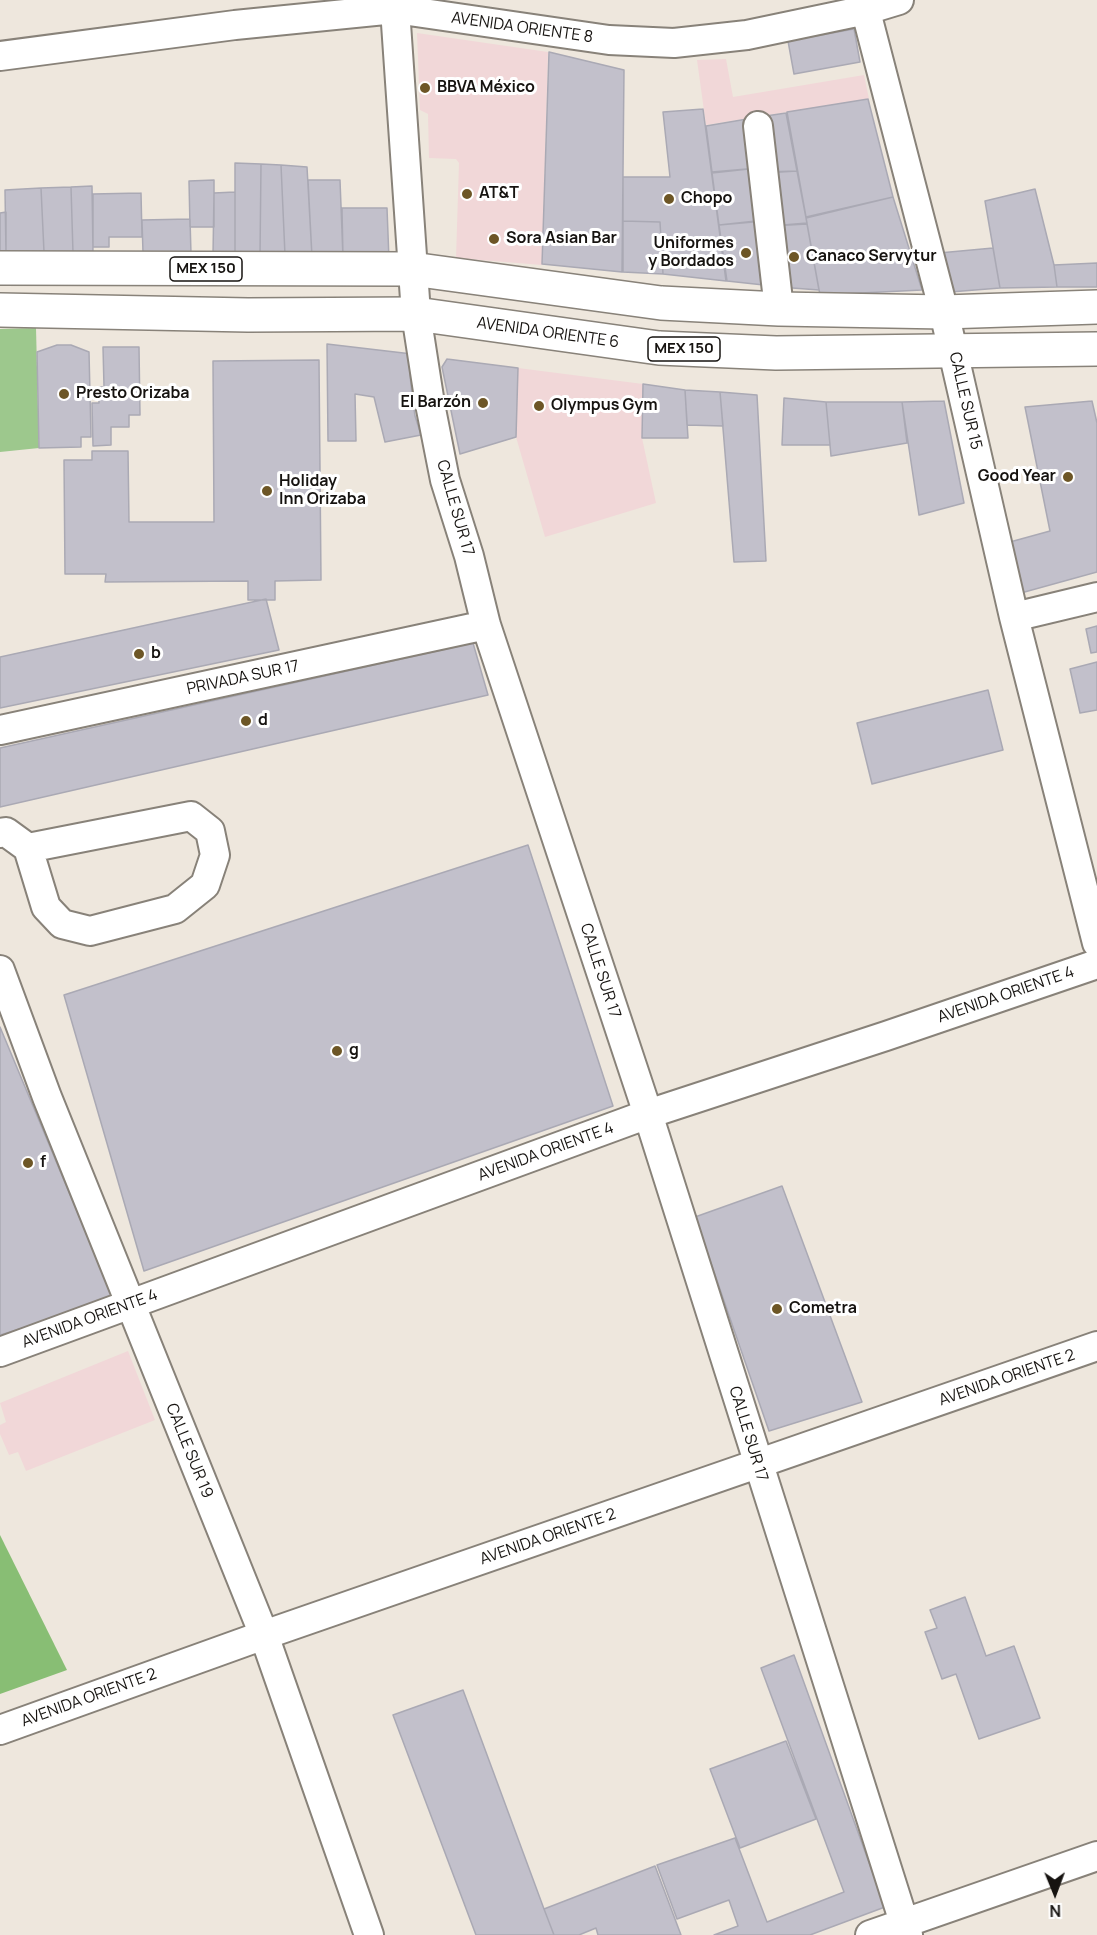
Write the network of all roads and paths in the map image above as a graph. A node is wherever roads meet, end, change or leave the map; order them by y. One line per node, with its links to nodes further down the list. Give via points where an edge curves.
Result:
1 (899, 0): 3 (street, AVENIDA ORIENTE 8)
2 (394, 5): 3 (street, AVENIDA ORIENTE 8, via 609,40 674,42 747,35); 4 (street, AVENIDA ORIENTE 8); 7 (street, CALLE SUR 17)
3 (864, 5): 11 (street, CALLE SUR 15)
4 (0, 56)
5 (758, 126): 9 (street)
6 (0, 268): 7 (main road, MEX 150)
7 (412, 269): 9 (main road, MEX 150, via 661,303); 12 (street, CALLE SUR 17)
8 (1097, 307): 11 (main road, MEX 150)
9 (779, 309): 11 (main road, MEX 150)
10 (0, 310): 12 (main road, AVENIDA ORIENTE 6 / MEX 150)
11 (944, 312): 14 (street, CALLE SUR 15)
12 (416, 314): 14 (main road, AVENIDA ORIENTE 6 / MEX 150, via 659,348 776,353); 17 (street, CALLE SUR 17, via 445,480)
13 (1097, 349): 14 (main road, AVENIDA ORIENTE 6 / MEX 150)
14 (954, 351): 16 (street, CALLE SUR 15)
15 (1097, 597): 16 (street)
16 (1014, 617): 21 (street, CALLE SUR 15)
17 (486, 625): 18 (street, PRIVADA SUR 17); 24 (street, CALLE SUR 17)
18 (0, 730)
19 (0, 834): 20 (street, via 6,832)
20 (28, 848): 20 (street, via 191,816 210,831 215,855 205,885 175,909 90,931 62,924 46,907)
21 (1097, 943)
22 (1097, 964): 24 (street, AVENIDA ORIENTE 4)
23 (0, 970): 25 (street, CALLE SUR 19)
24 (648, 1114): 25 (street, AVENIDA ORIENTE 4); 28 (street, CALLE SUR 17)
25 (130, 1305): 27 (street, AVENIDA ORIENTE 4); 29 (street, CALLE SUR 19)
26 (1097, 1346): 28 (street, AVENIDA ORIENTE 2)
27 (0, 1352)
28 (758, 1465): 29 (street, AVENIDA ORIENTE 2); 32 (street, CALLE SUR 17)
29 (264, 1635): 30 (street, AVENIDA ORIENTE 2); 33 (street, CALLE SUR 19)
30 (0, 1730)
31 (1097, 1856): 32 (street)
32 (906, 1929): 34 (street)
33 (369, 1935)
34 (870, 1935)

